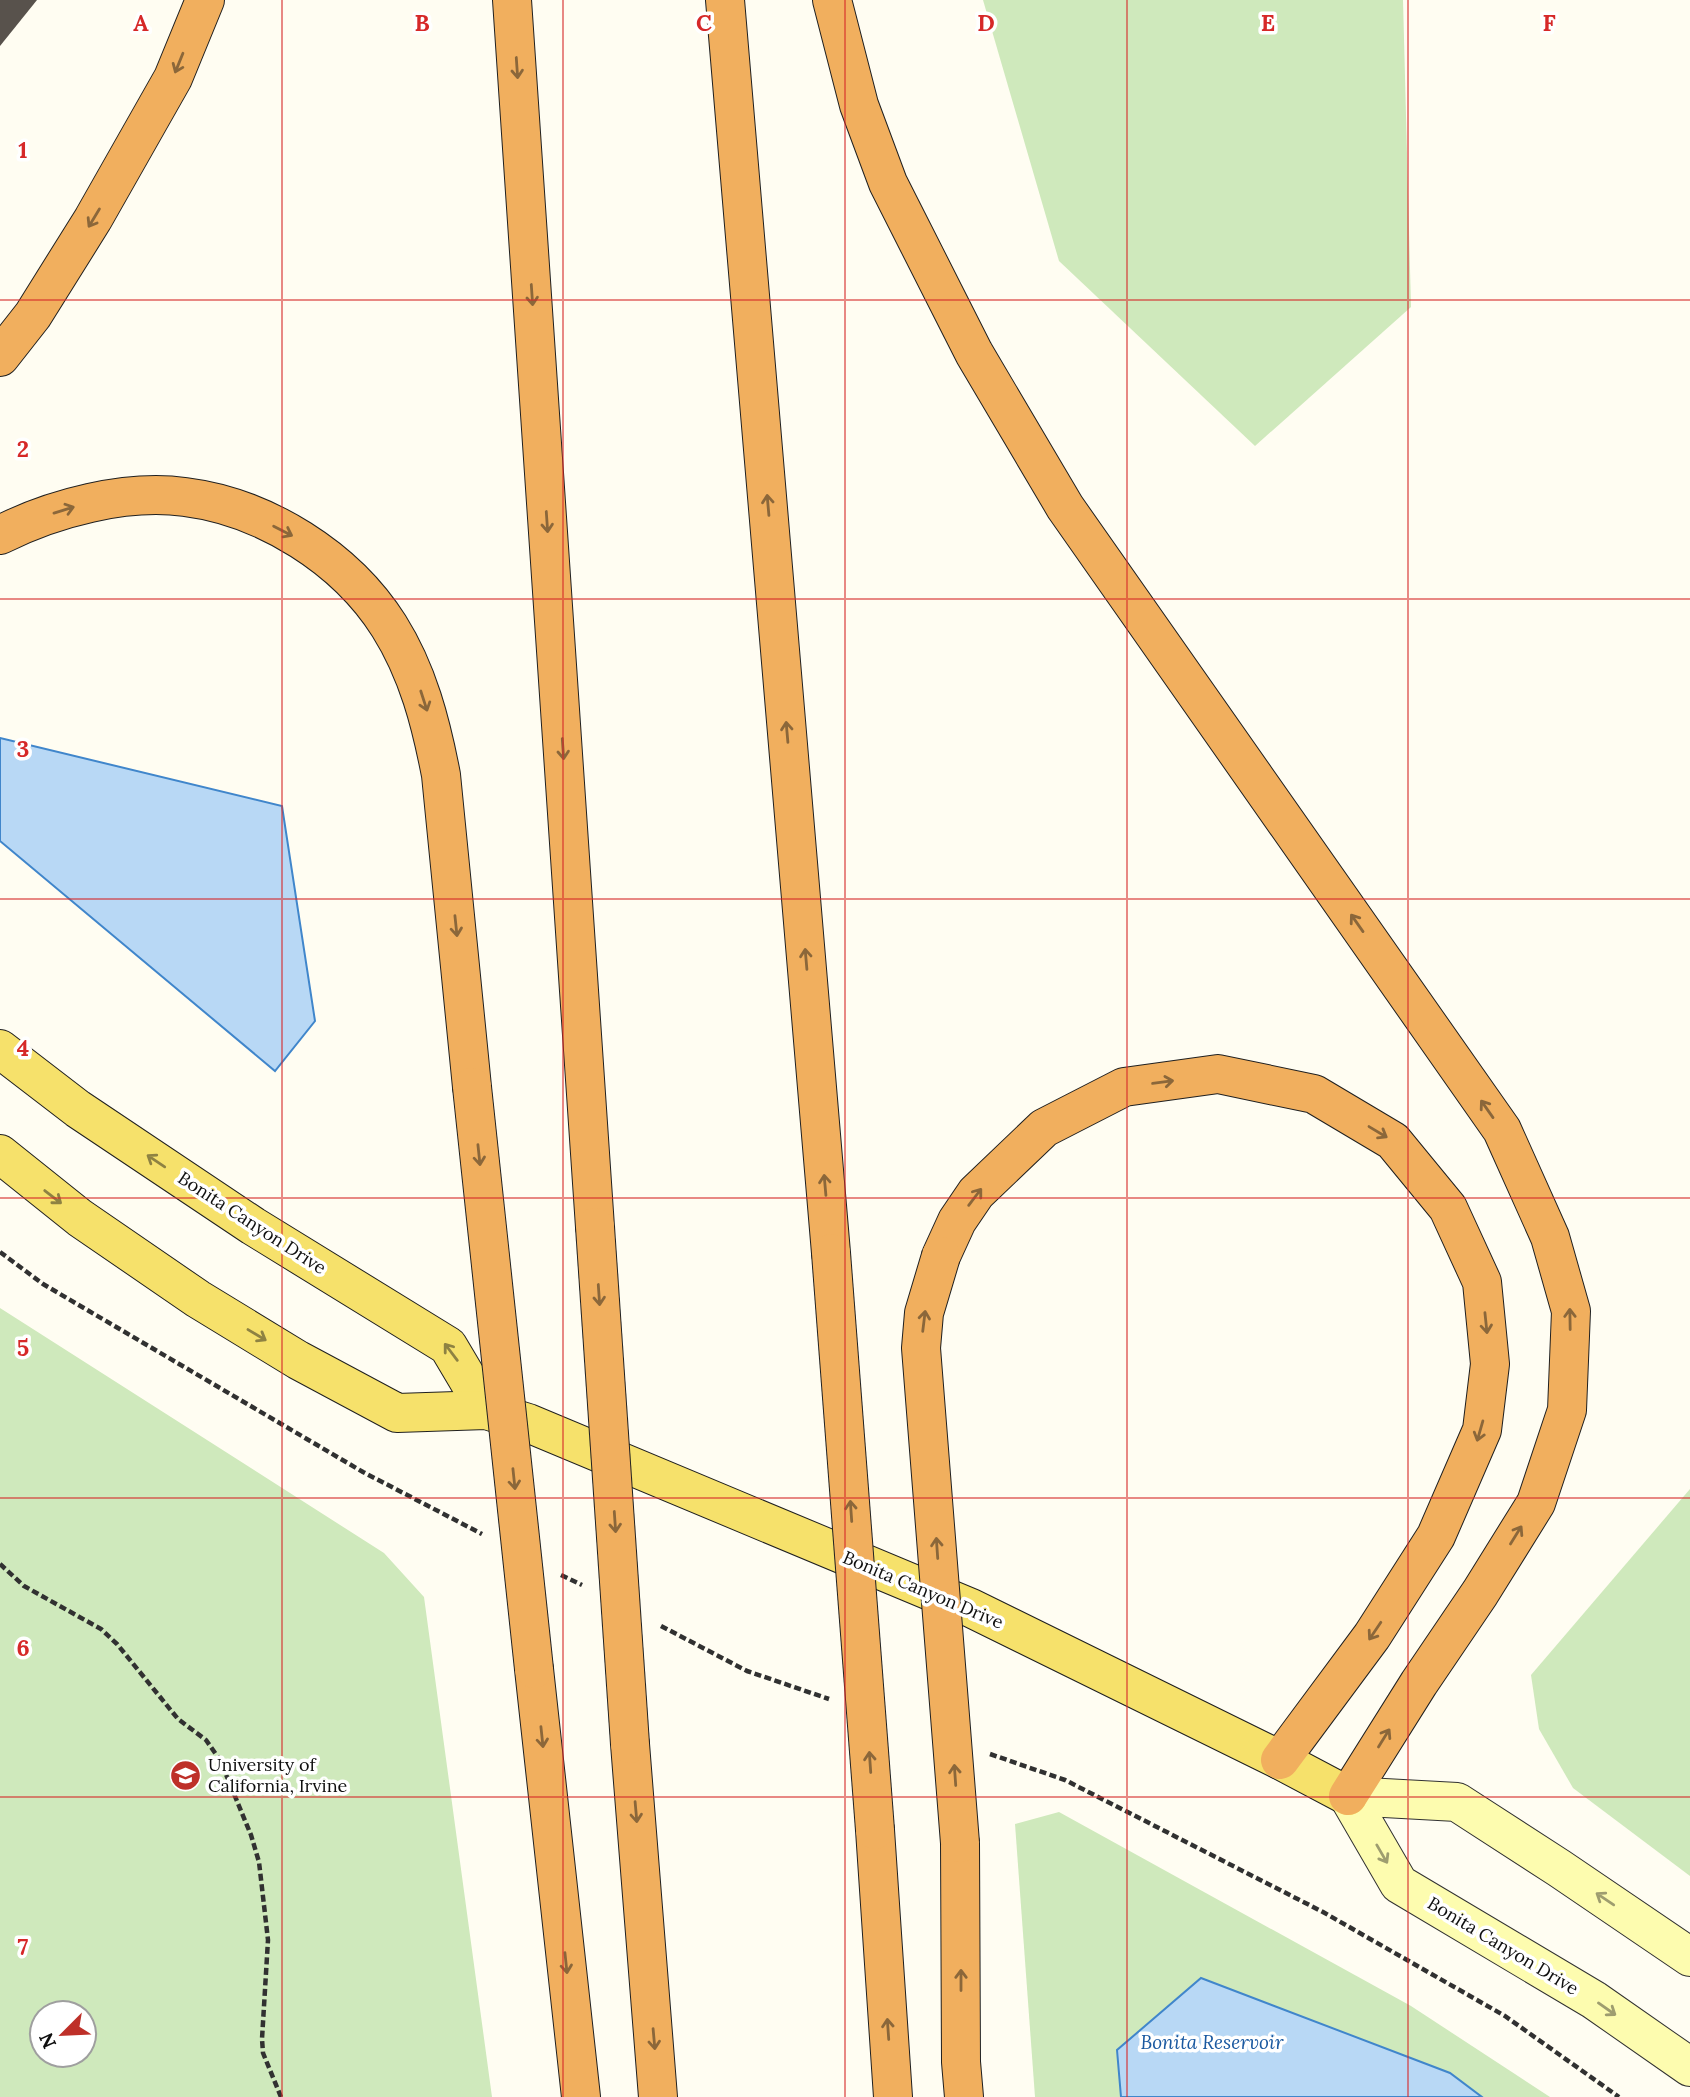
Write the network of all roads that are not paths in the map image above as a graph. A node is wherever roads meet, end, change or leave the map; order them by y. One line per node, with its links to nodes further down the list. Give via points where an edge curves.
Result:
1 (205, 0): 5 (highway, one-way to 5, via 173,78 93,219 33,315)
2 (512, 0): 15 (highway, one-way to 15, bridge)
3 (725, 0): 16 (highway, one-way to 3, bridge, via 831,1254)
4 (832, 0): 11 (highway, one-way to 4, via 1536,1503 1567,1410 1571,1311 1550,1237 1503,1130 1065,507 975,353 888,183 859,105)
5 (0, 357)
6 (0, 535): 14 (highway, one-way to 14, bridge, via 101,500 183,497 227,506 309,544 353,580 389,626 416,677 442,775)
7 (0, 1049): 9 (main road, Bonita Canyon Drive, one-way to 7, via 448,1346 253,1226 78,1109)
8 (0, 1154): 9 (main road, Bonita Canyon Drive, one-way to 9, via 80,1217 198,1299 397,1413)
9 (486, 1410): 10 (main road, Bonita Canyon Drive, via 528,1423 971,1608)
10 (1280, 1760): 11 (main road, Bonita Canyon Drive); 17 (highway, one-way to 10, bridge, via 960,1843 922,1348 924,1313 941,1256 976,1193 1044,1128 1124,1087 1218,1074 1314,1094 1393,1141 1448,1208 1482,1282 1490,1364 1482,1430 1436,1536 1372,1636)
11 (1348, 1796): 12 (main road, Bonita Canyon Drive, one-way to 11, via 1457,1802); 13 (main road, Bonita Canyon Drive, one-way to 13, via 1399,1884 1594,2000)
12 (1690, 1957)
13 (1690, 2067)
14 (581, 2097)
15 (658, 2097)
16 (893, 2097)
17 (964, 2097)

